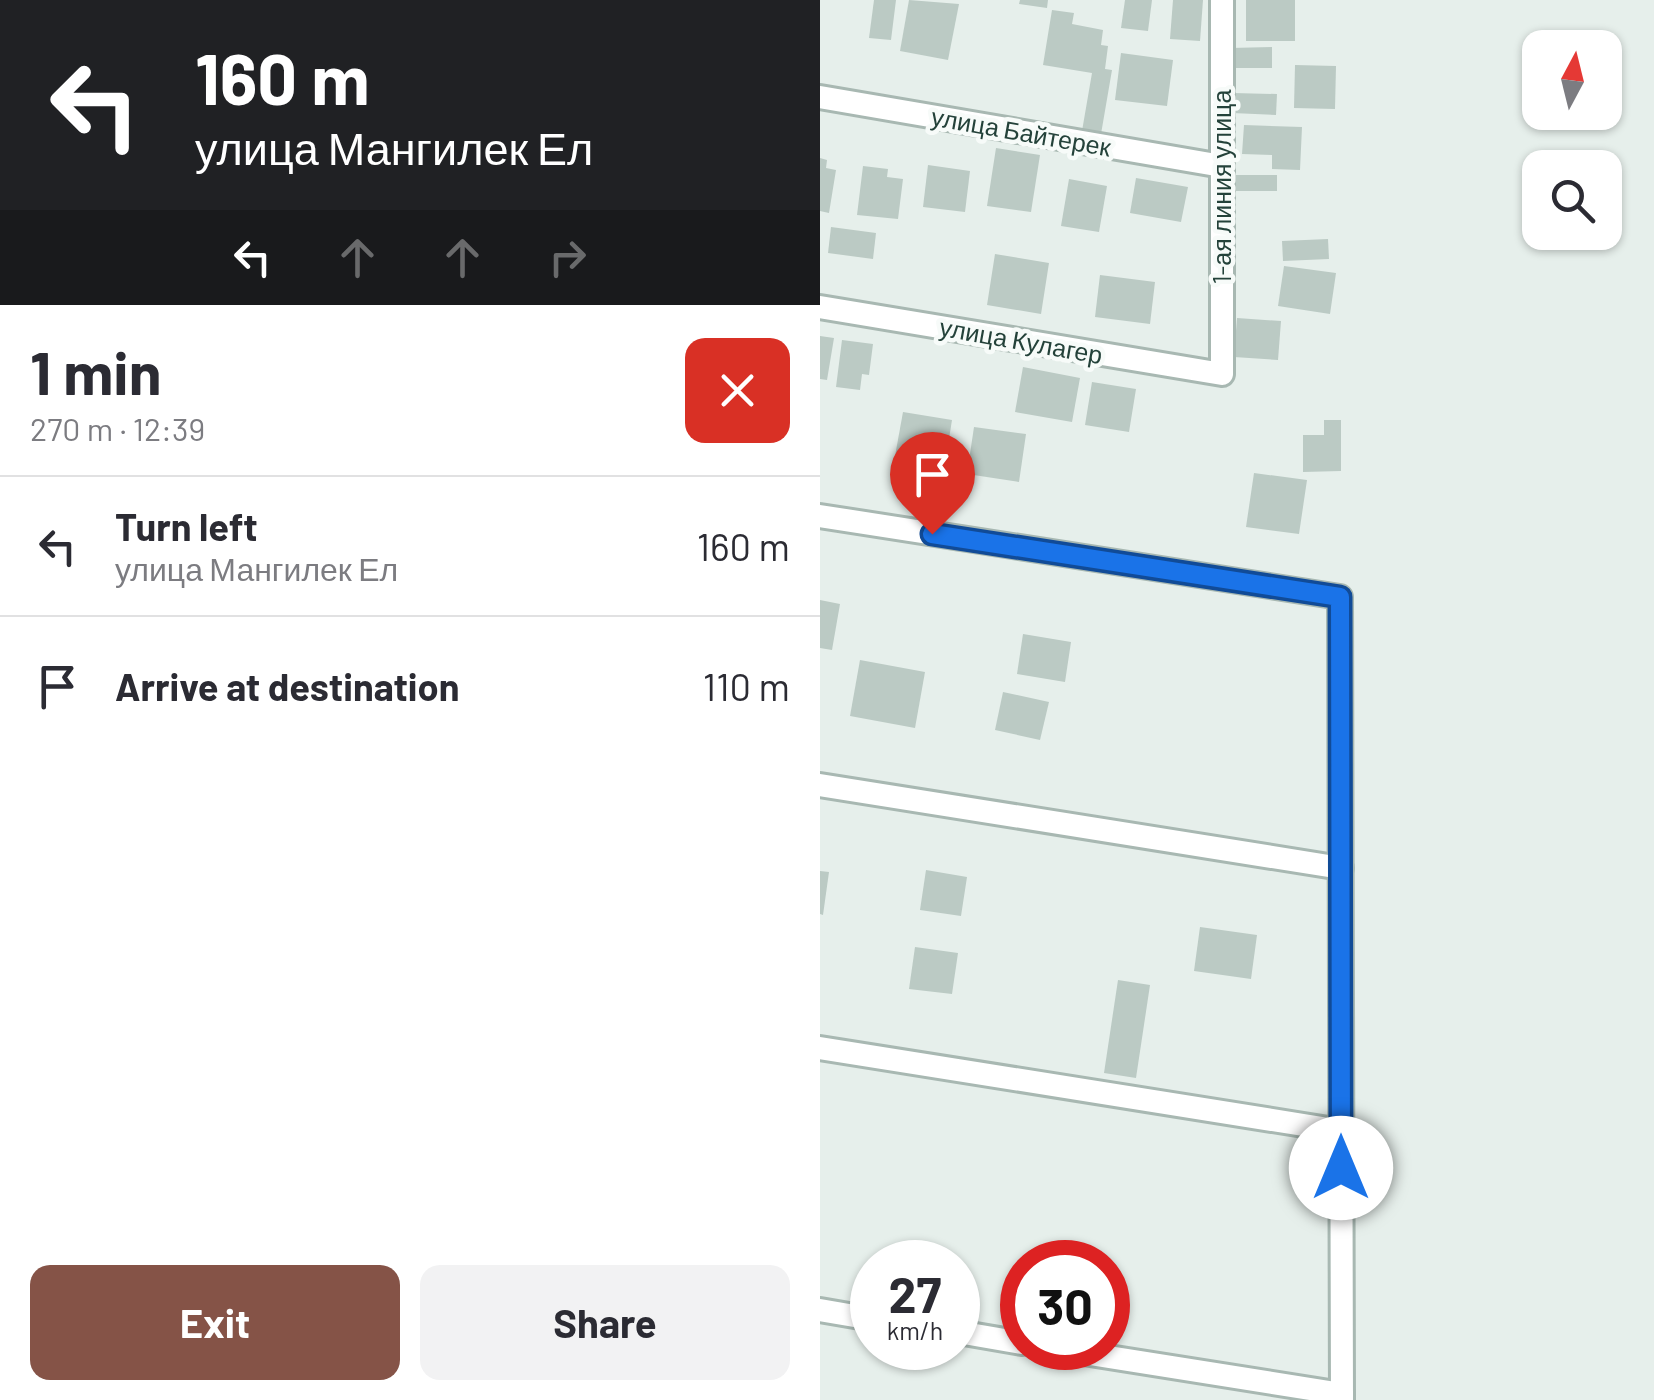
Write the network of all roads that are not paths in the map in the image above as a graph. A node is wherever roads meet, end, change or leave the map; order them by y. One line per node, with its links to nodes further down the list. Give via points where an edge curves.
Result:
1 (1222, 0): 3 (street, 1-ая линия улица)
2 (820, 97): 3 (street, улица Байтерек)
3 (1222, 166): 5 (street, 1-ая линия улица)
4 (820, 307): 5 (street, улица Кулагер)
5 (1222, 374)
6 (820, 516): 8 (street, via 1340,597)
7 (820, 785): 8 (street)
8 (1341, 868): 10 (street)
9 (820, 1048): 10 (street)
10 (1341, 1131): 14 (street)
11 (820, 1310): 12 (street)
12 (850, 1315)
13 (1130, 1361): 14 (street)
14 (1342, 1397)

